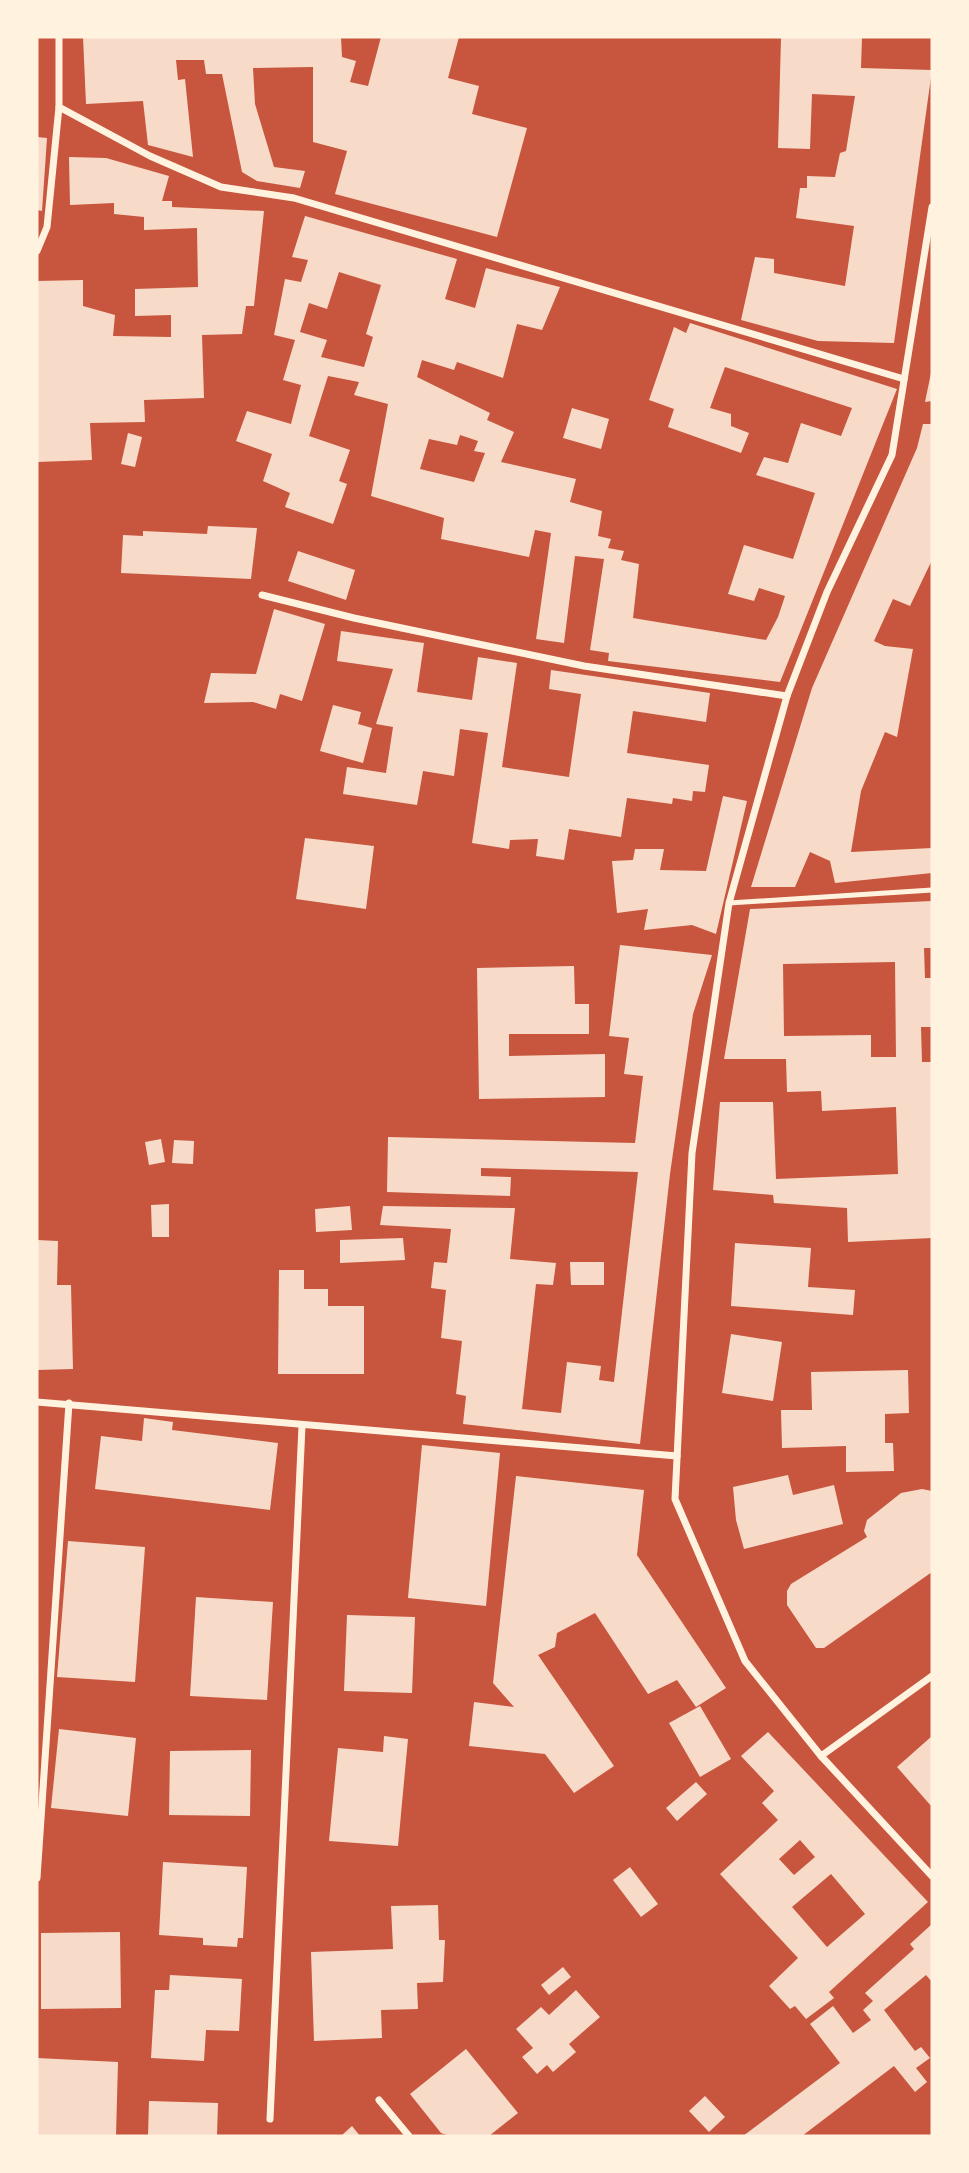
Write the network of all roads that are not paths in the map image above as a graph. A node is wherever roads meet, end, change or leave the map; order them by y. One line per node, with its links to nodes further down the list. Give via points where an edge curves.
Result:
1 (59, 37): 2 (street)
2 (59, 107): 4 (street, via 47,227); 5 (street, via 150,156 221,187 294,198)
3 (932, 207): 5 (street)
4 (37, 251)
5 (904, 379): 7 (street, via 892,455 827,592)
6 (262, 595): 7 (street, via 584,666)
7 (788, 696): 9 (street)
8 (932, 890): 9 (lane)
9 (729, 902): 13 (street, via 692,1153)
10 (37, 1402): 11 (street)
11 (69, 1403): 12 (street); 17 (street)
12 (302, 1426): 13 (street); 19 (street)
13 (677, 1456): 15 (street, via 675,1499 745,1661)
14 (932, 1676): 15 (street)
15 (821, 1756): 16 (street)
16 (932, 1876)
17 (37, 1878)
18 (379, 2100): 20 (street)
19 (270, 2119)
20 (409, 2136)

